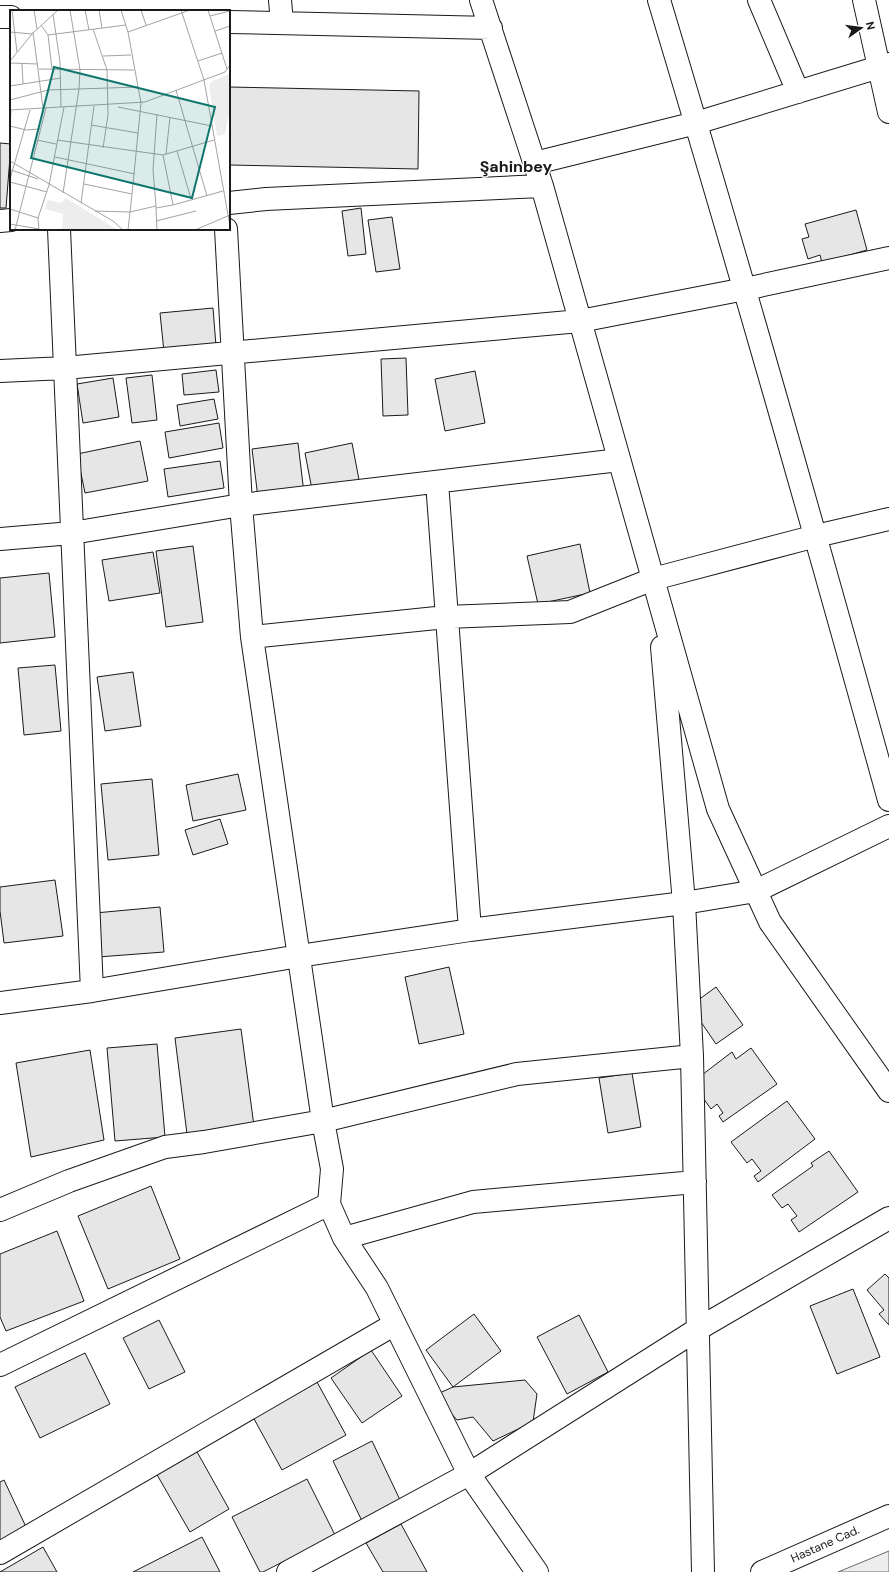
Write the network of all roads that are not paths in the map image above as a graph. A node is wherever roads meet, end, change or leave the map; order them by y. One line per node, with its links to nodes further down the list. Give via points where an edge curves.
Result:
1 (280, 0): 7 (street)
2 (481, 0): 8 (street)
3 (659, 0): 12 (street)
4 (759, 0): 10 (street)
5 (864, 0): 9 (street)
6 (230, 22): 7 (street)
7 (282, 24): 8 (street)
8 (491, 28): 13 (street)
9 (884, 66): 10 (street); 11 (street)
10 (798, 92): 12 (street)
11 (889, 112)
12 (696, 123): 13 (street); 21 (street)
13 (535, 163): 14 (street)
14 (542, 186): 15 (street); 22 (street)
15 (230, 202)
16 (10, 220): 17 (street)
17 (0, 221)
18 (59, 230): 24 (street)
19 (226, 230): 23 (street)
20 (889, 258): 21 (street)
21 (745, 289): 22 (street); 31 (street)
22 (580, 321): 23 (street); 26 (street)
23 (233, 352): 24 (street); 28 (street)
24 (64, 368): 25 (street); 30 (street)
25 (0, 371)
26 (619, 460): 27 (street); 33 (street)
27 (437, 482): 28 (street); 34 (street)
28 (241, 505): 30 (street); 35 (street)
29 (889, 519): 31 (street)
30 (72, 533): 32 (street); 42 (street)
31 (816, 536): 33 (street); 36 (street)
32 (0, 539)
33 (655, 586): 34 (street, via 570,612); 38 (street, via 718,809); 39 (street)
34 (446, 617): 35 (street); 40 (street)
35 (252, 637): 41 (street)
36 (889, 800)
37 (889, 826): 38 (street)
38 (756, 890): 39 (street); 45 (street, via 770,922)
39 (684, 903): 40 (street); 44 (street)
40 (470, 930): 41 (street)
41 (299, 956): 42 (street); 46 (street)
42 (92, 991): 43 (street)
43 (0, 1003)
44 (692, 1056): 46 (street, via 517,1074); 47 (street)
45 (889, 1091)
46 (323, 1121): 48 (street, via 332,1169); 49 (street, via 165,1147 69,1181)
47 (695, 1182): 51 (street, via 473,1202); 53 (street)
48 (329, 1204): 51 (street); 54 (street)
49 (0, 1210)
50 (889, 1218): 53 (street)
51 (344, 1238): 52 (street, via 377,1288)
52 (395, 1324): 55 (street); 57 (street)
53 (698, 1329): 55 (street); 60 (street)
54 (0, 1365)
55 (469, 1474): 58 (street); 59 (street)
56 (889, 1516): 61 (street, Hastane Cad.)
57 (0, 1553)
58 (288, 1572)
59 (537, 1572)
60 (703, 1572)
61 (762, 1572)

